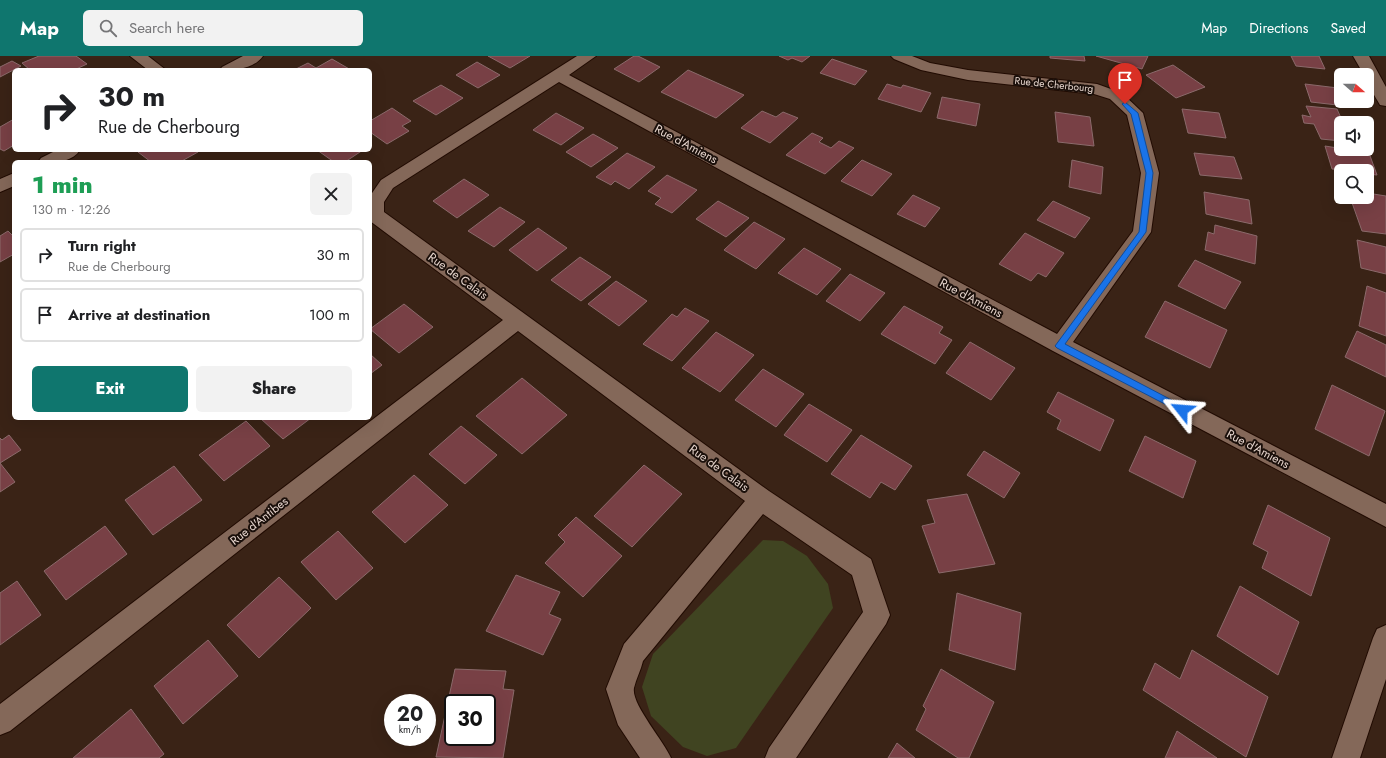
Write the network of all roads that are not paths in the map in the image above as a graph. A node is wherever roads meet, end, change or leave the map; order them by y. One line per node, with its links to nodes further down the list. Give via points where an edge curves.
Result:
1 (138, 56): 6 (street)
2 (255, 56): 7 (street)
3 (588, 56): 8 (street, Rue de Calais)
4 (899, 56): 15 (street, Rue de Cherbourg, via 926,67 968,75 1097,89 1116,96 1134,113 1150,173 1142,232)
5 (1361, 56): 9 (street)
6 (155, 68)
7 (232, 68)
8 (558, 76): 14 (street, Rue de Calais, via 387,184 375,202 376,215); 15 (street, Rue d'Amiens)
9 (1386, 101)
10 (67, 152): 11 (street)
11 (51, 160)
12 (12, 180): 13 (street)
13 (0, 186)
14 (518, 320): 16 (street, Rue de Calais); 19 (street, Rue d'Antibes)
15 (1060, 346): 17 (street, Rue d'Amiens)
16 (761, 499): 20 (street, Rue de Calais, via 633,653 620,689 628,715); 21 (street, Rue de Calais, via 862,567 877,615)
17 (1386, 516)
18 (1386, 638): 22 (street)
19 (0, 721)
20 (657, 758)
21 (779, 758)
22 (1346, 758)

